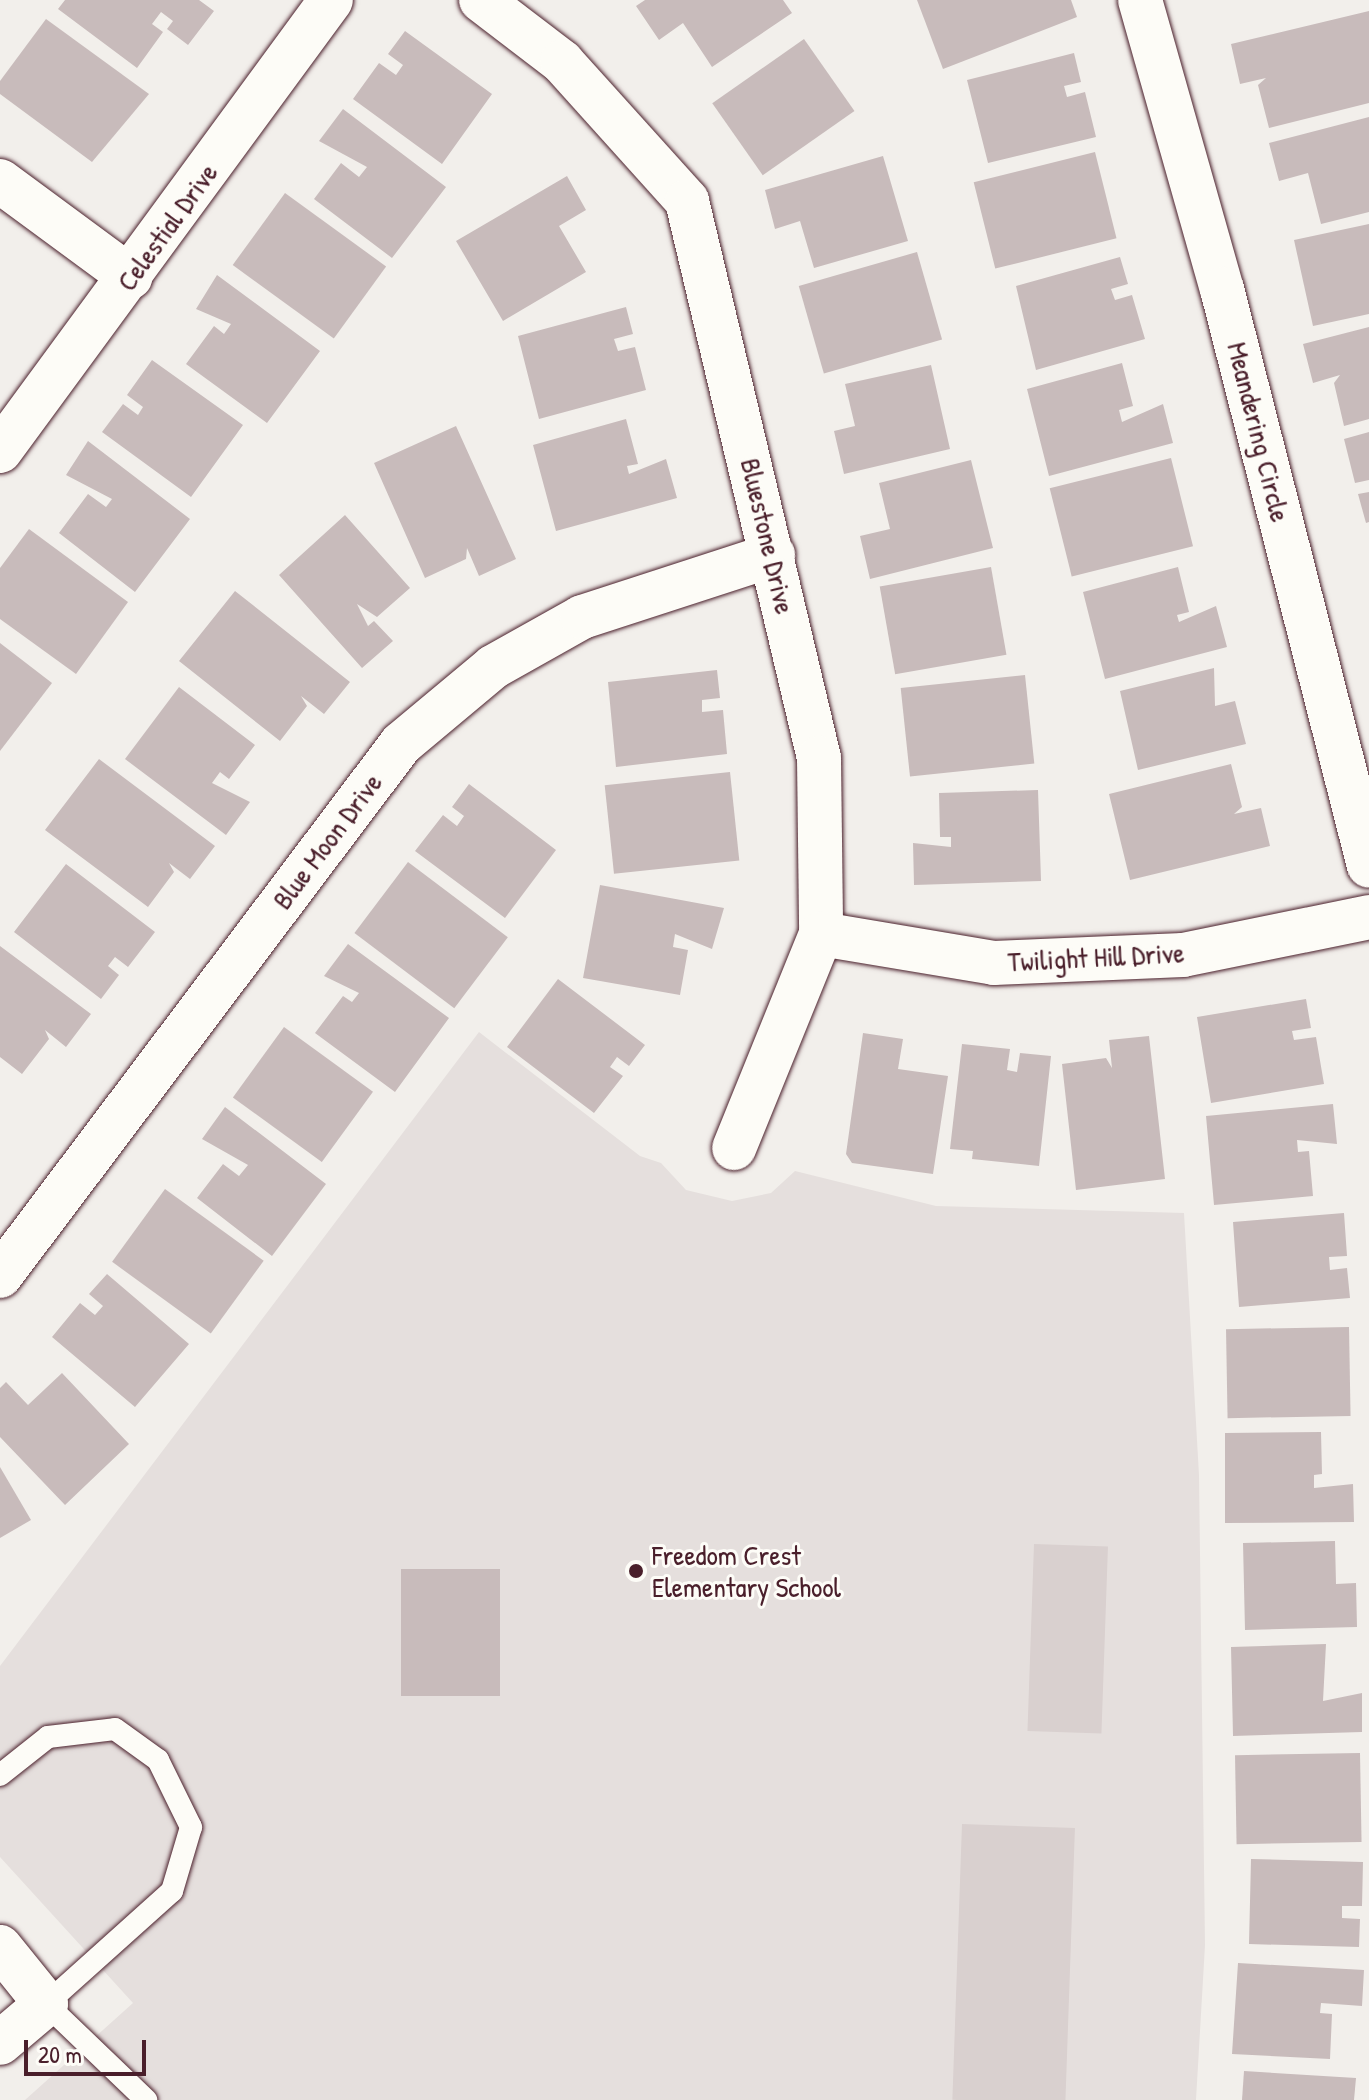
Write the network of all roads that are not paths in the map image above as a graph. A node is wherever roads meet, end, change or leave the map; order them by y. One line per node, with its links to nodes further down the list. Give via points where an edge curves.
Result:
1 (331, 0): 5 (street, Celestial Drive)
2 (481, 0): 7 (street, Bluestone Drive, via 562,62 687,201)
3 (1140, 0): 8 (street, Meandering Circle, via 1222,289)
4 (0, 181): 5 (street)
5 (130, 277): 6 (street, Celestial Drive)
6 (0, 451)
7 (773, 555): 10 (street, Bluestone Drive, via 819,758); 12 (street, Blue Moon Drive, via 582,617 493,667 401,744)
8 (1369, 866)
9 (1369, 917): 10 (street, Twilight Hill Drive, via 1183,955 994,963)
10 (821, 934): 11 (street, Bluestone Drive)
11 (734, 1148)
12 (0, 1276)
13 (0, 1775): 15 (lane, via 48,1737 115,1729 158,1760 191,1827 172,1891)
14 (0, 1947): 15 (street)
15 (46, 2004): 16 (street); 17 (lane)
16 (0, 2043)
17 (146, 2100)

